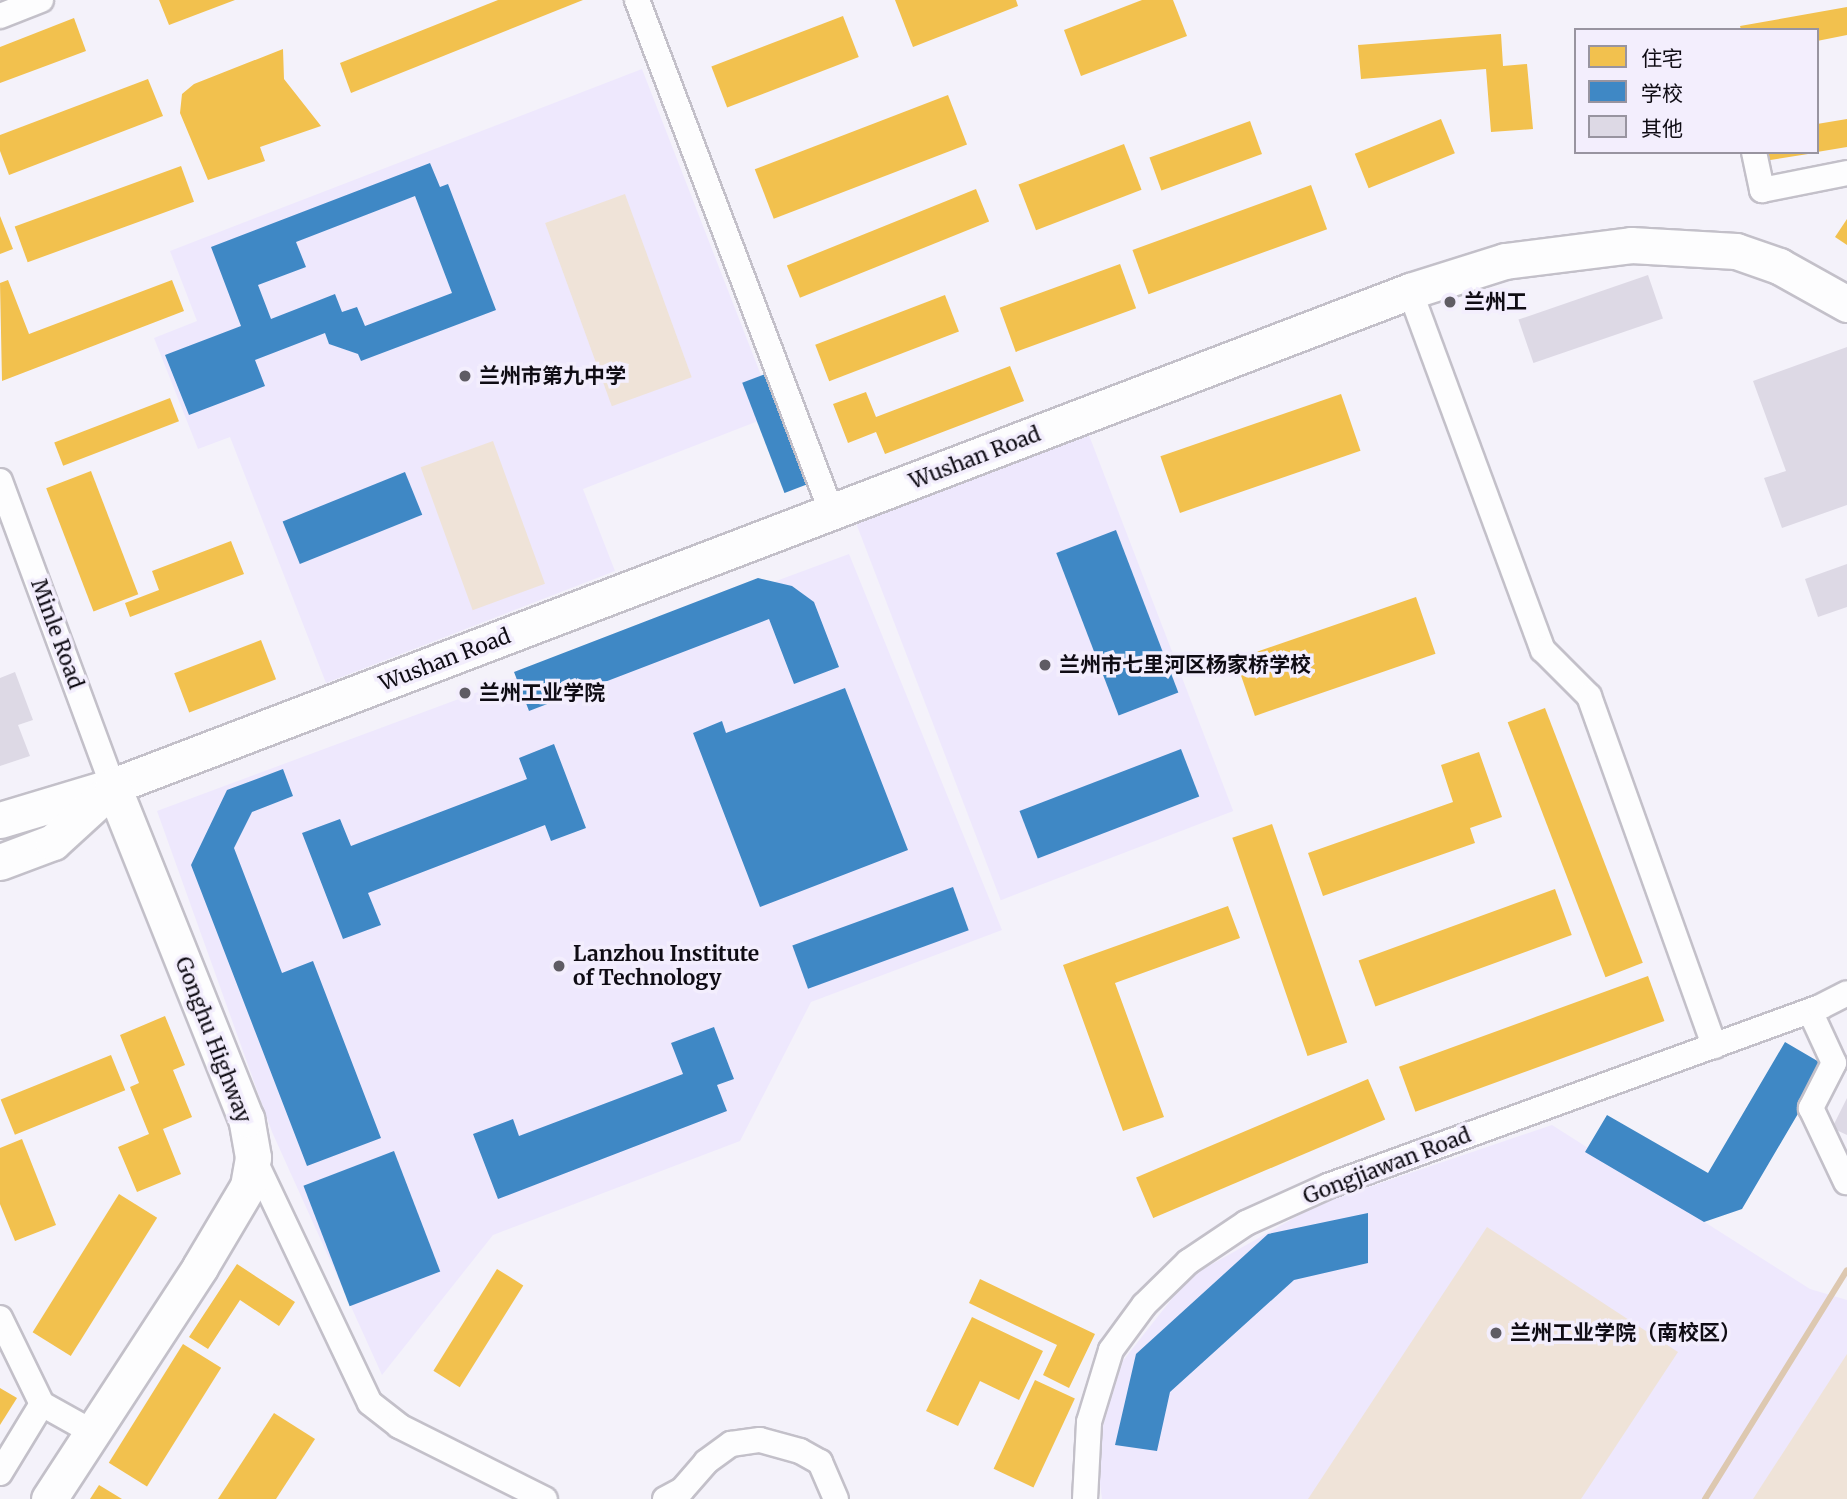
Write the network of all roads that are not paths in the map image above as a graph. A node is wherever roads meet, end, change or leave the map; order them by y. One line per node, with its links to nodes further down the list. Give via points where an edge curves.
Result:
1 (41, 0): 3 (street)
2 (637, 0): 9 (street)
3 (0, 16)
4 (1754, 154): 5 (street, via 1762,190)
5 (1847, 173)
6 (1410, 291): 7 (main road, Wushan Road, via 1505,261 1570,250 1686,246 1736,251 1779,266); 9 (main road, Wushan Road); 15 (street, via 1544,650 1589,696)
7 (1847, 304)
8 (0, 481): 10 (street, Minle Road)
9 (832, 513): 10 (main road, Wushan Road)
10 (113, 786): 11 (main road, Wushan Road); 12 (main road, via 53,842); 16 (main road, Gonghu Highway, via 246,1119)
11 (0, 820)
12 (0, 862)
13 (1847, 993): 14 (street, Gongjiawan Road)
14 (1810, 1011): 15 (street, Gongjiawan Road); 17 (street, via 1834,1063 1811,1108)
15 (1714, 1046): 26 (street, Gongjiawan Road, via 1328,1186 1246,1223 1188,1262 1144,1305 1111,1350 1089,1422)
16 (253, 1157): 20 (main road, Gonghu Highway, via 248,1186); 23 (street, via 370,1403 399,1426)
17 (1846, 1182)
18 (0, 1318): 19 (street)
19 (42, 1404): 20 (street); 21 (street)
20 (92, 1432): 22 (main road, Gonghu Highway)
21 (0, 1473)
22 (49, 1499)
23 (545, 1499)
24 (665, 1499): 25 (street, via 682,1490 706,1462 731,1444 760,1440 820,1461)
25 (836, 1499)
26 (1085, 1499)

